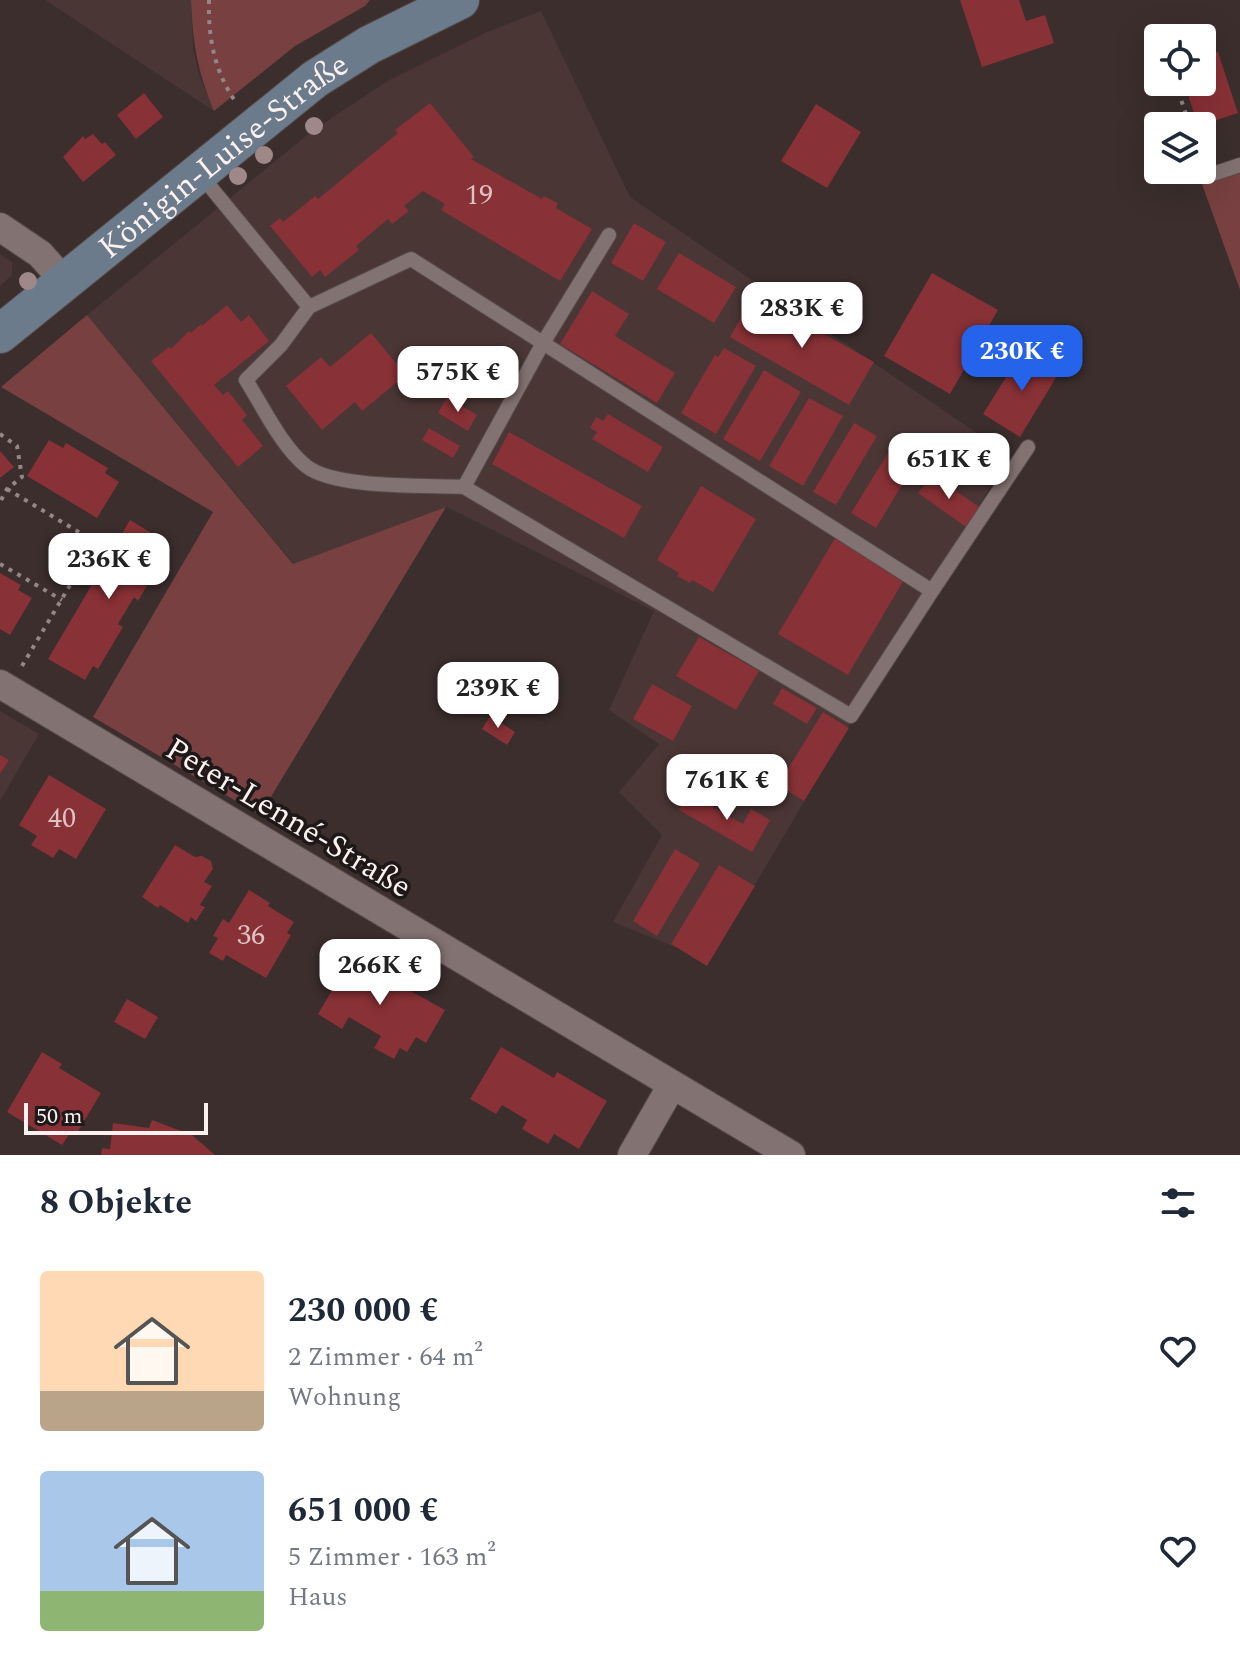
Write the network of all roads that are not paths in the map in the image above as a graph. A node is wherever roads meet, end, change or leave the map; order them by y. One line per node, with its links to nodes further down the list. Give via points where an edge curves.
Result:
1 (436, 5): 3 (main road, Königin-Luise-Straße, via 329,70)
2 (1240, 165): 4 (lane)
3 (199, 173): 7 (main road, Königin-Luise-Straße); 8 (lane)
4 (1216, 173)
5 (0, 227): 7 (street, via 40,254)
6 (609, 235): 10 (lane)
7 (65, 282): 9 (main road, Königin-Luise-Straße)
8 (309, 307): 10 (lane, via 411,259); 12 (lane, via 246,380 306,467 335,480)
9 (0, 334)
10 (543, 343): 12 (lane); 13 (lane)
11 (1028, 447): 13 (lane)
12 (464, 487): 13 (lane, via 851,716)
13 (932, 591)
14 (4, 686): 15 (street, Peter-Lenné-Straße)
15 (672, 1085): 16 (street); 17 (street, Peter-Lenné-Straße)
16 (632, 1155)
17 (791, 1155)

